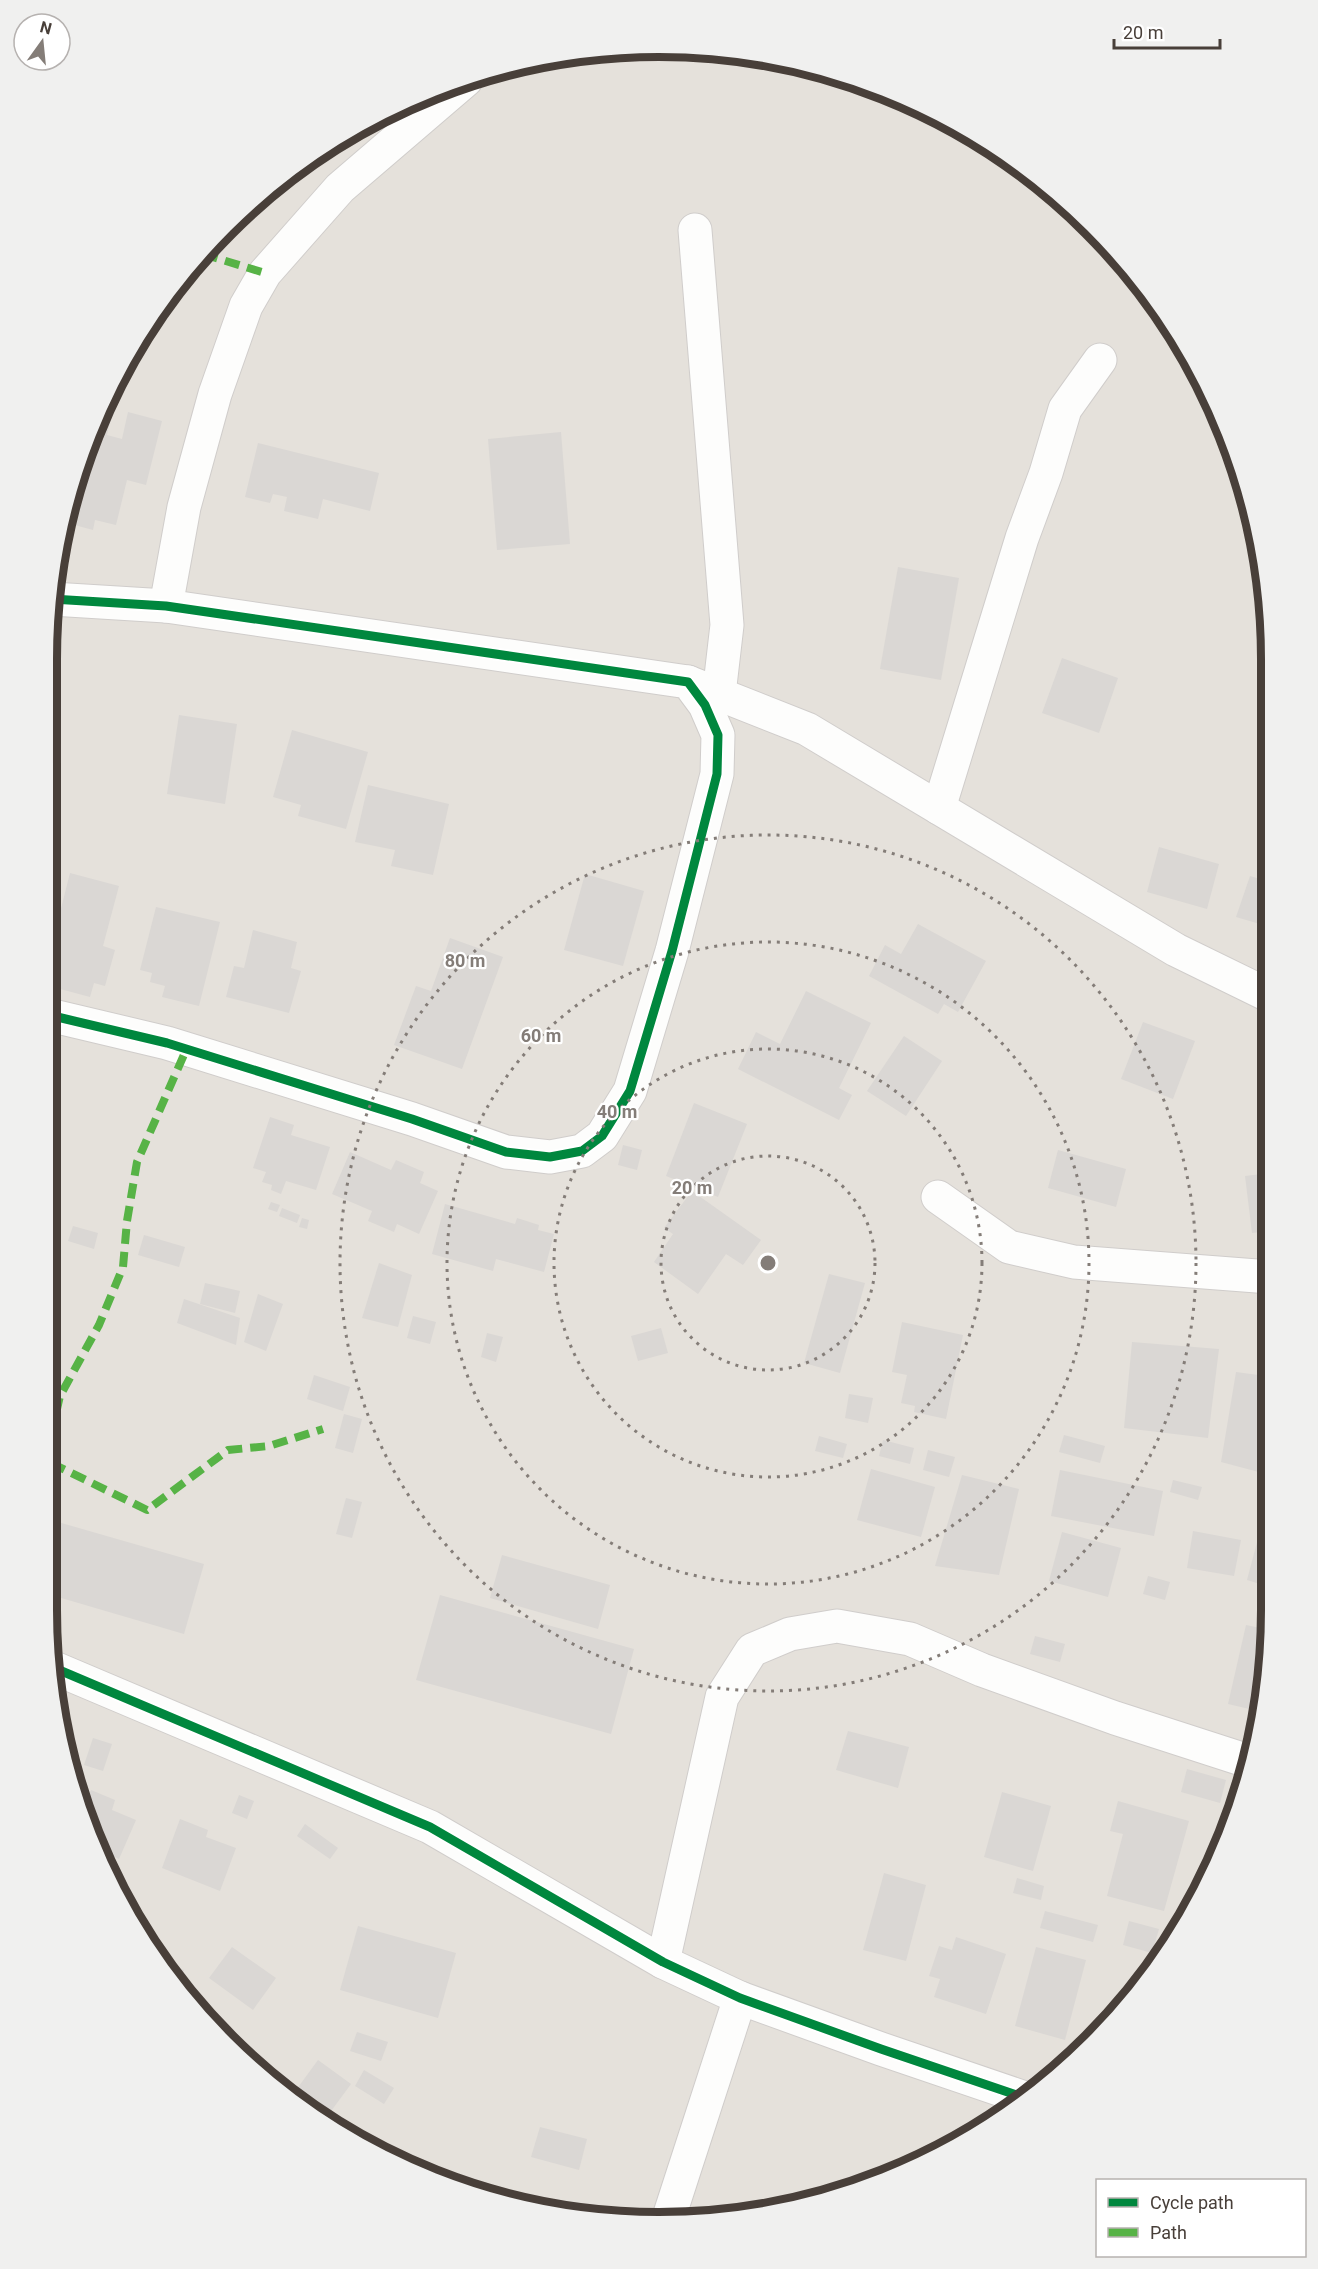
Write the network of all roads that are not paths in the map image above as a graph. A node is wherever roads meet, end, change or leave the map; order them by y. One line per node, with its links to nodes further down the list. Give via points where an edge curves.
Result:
1 (449, 95): 5 (street, via 340,188 265,273 246,306 215,394 184,507)
2 (695, 230): 7 (street, via 727,625)
3 (1100, 360): 8 (street, via 1065,409)
4 (60, 599): 5 (street)
5 (166, 606): 6 (street)
6 (688, 682): 7 (street); 10 (street, via 705,705 718,735 717,774 672,951 630,1091 602,1136 582,1151 550,1157 506,1152 167,1043)
7 (719, 694): 8 (street, via 807,729)
8 (939, 808): 9 (street, via 1176,950)
9 (1261, 992)
10 (57, 1017)
11 (938, 1197): 12 (street, via 1009,1248 1074,1262)
12 (1261, 1276)
13 (60, 1670): 15 (street, via 430,1827)
14 (1242, 1759): 15 (street, via 993,1674 910,1639 837,1626 790,1634 752,1650 722,1697)
15 (663, 1962): 16 (street)
16 (740, 1998): 17 (street); 18 (street)
17 (1016, 2095)
18 (671, 2212)

